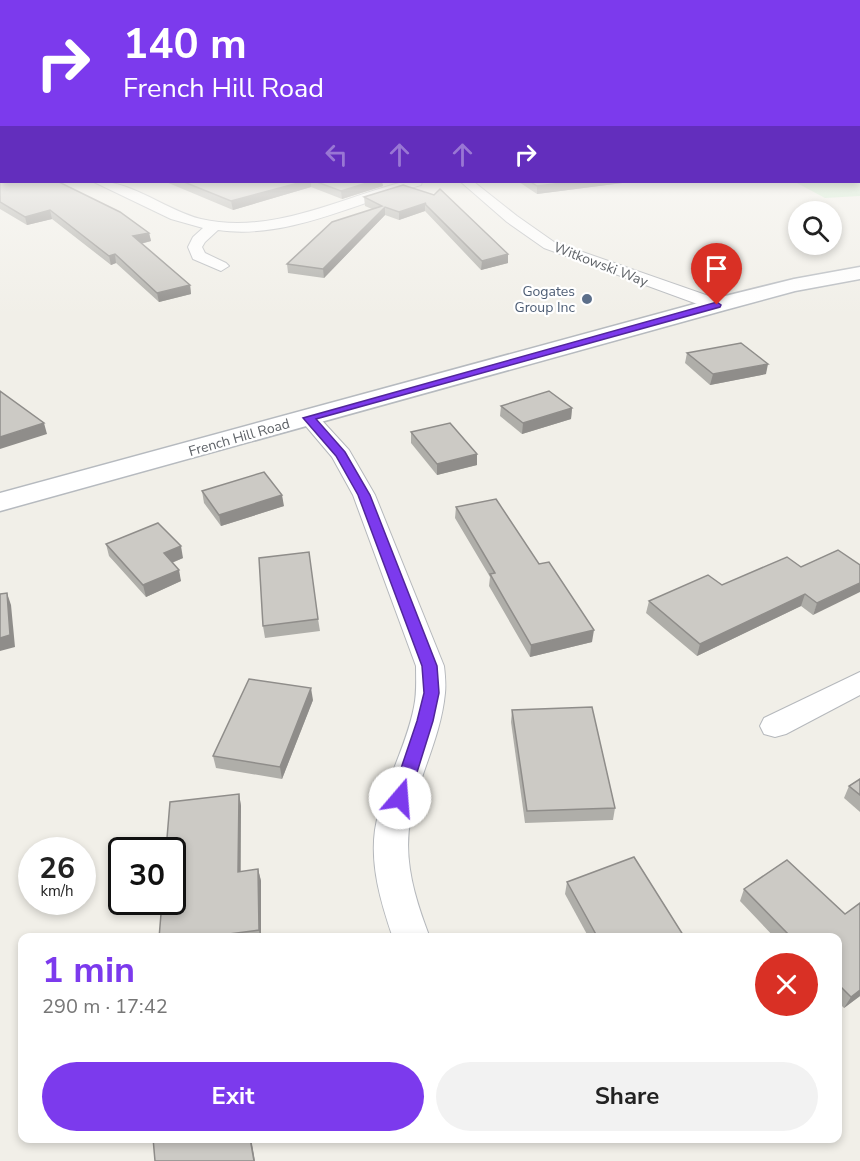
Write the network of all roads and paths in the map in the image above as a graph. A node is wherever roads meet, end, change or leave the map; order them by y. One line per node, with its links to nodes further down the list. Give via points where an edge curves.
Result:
1 (159, 207): 4 (street)
2 (329, 207): 4 (street, via 283,222 251,227)
3 (498, 207): 7 (street, Witkowski Way, via 549,244)
4 (214, 226): 5 (street, via 195,247 198,256)
5 (221, 266)
6 (860, 273): 7 (main road, French Hill Road)
7 (717, 305): 8 (main road, French Hill Road)
8 (309, 418): 9 (main road, French Hill Road); 12 (street, via 341,455 364,495 430,666 431,693 394,818 390,858 398,901)
9 (0, 502)
10 (860, 681): 11 (street)
11 (775, 726)
12 (410, 933)

